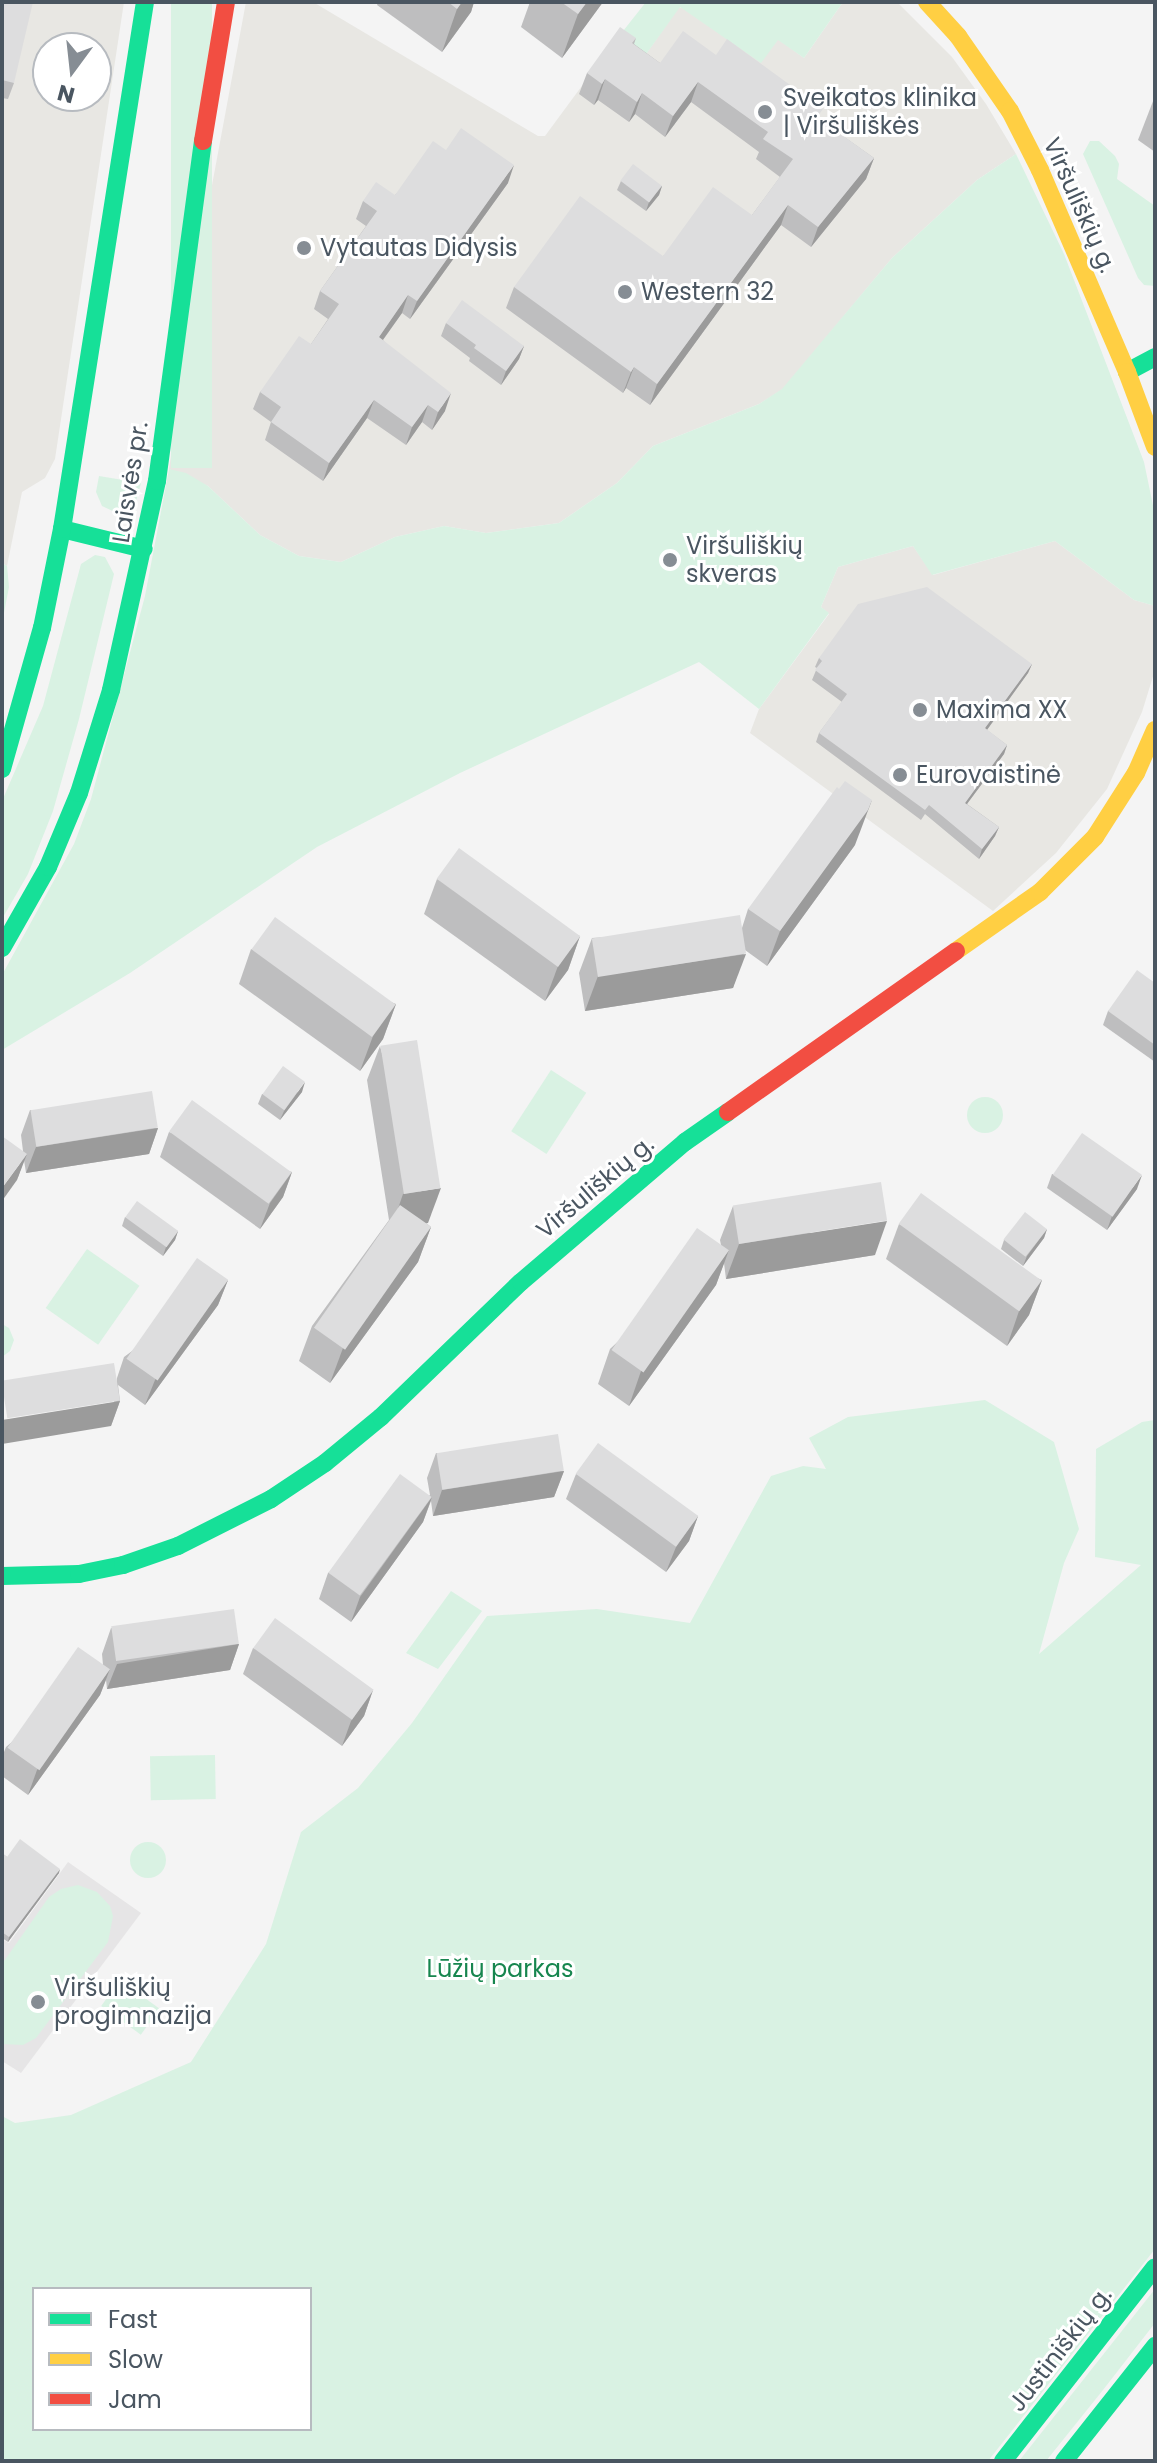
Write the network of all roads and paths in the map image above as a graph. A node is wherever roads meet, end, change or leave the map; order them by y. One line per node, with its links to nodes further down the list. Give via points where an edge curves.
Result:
1 (145, 2): 7 (main road)
2 (226, 2): 8 (main road, Laisvės pr.)
3 (927, 2): 5 (main road, Viršuliškių g., via 958,36 1010,111)
4 (1155, 357): 5 (main road)
5 (1127, 372): 6 (main road, Viršuliškių g.)
6 (1155, 447)
7 (62, 529): 8 (main road); 10 (main road, via 33,664)
8 (144, 549): 11 (main road, Laisvės pr., via 111,690 79,793 48,867)
9 (1155, 730): 12 (main road, Viršuliškių g., via 1103,826 1040,892 685,1142 521,1282 381,1417 325,1463 271,1499 178,1546 79,1574)
10 (2, 769)
11 (2, 948)
12 (2, 1576)
13 (1155, 2267): 15 (main road, Justiniškių g.)
14 (1155, 2346): 16 (main road)
15 (1003, 2461)
16 (1064, 2461)

